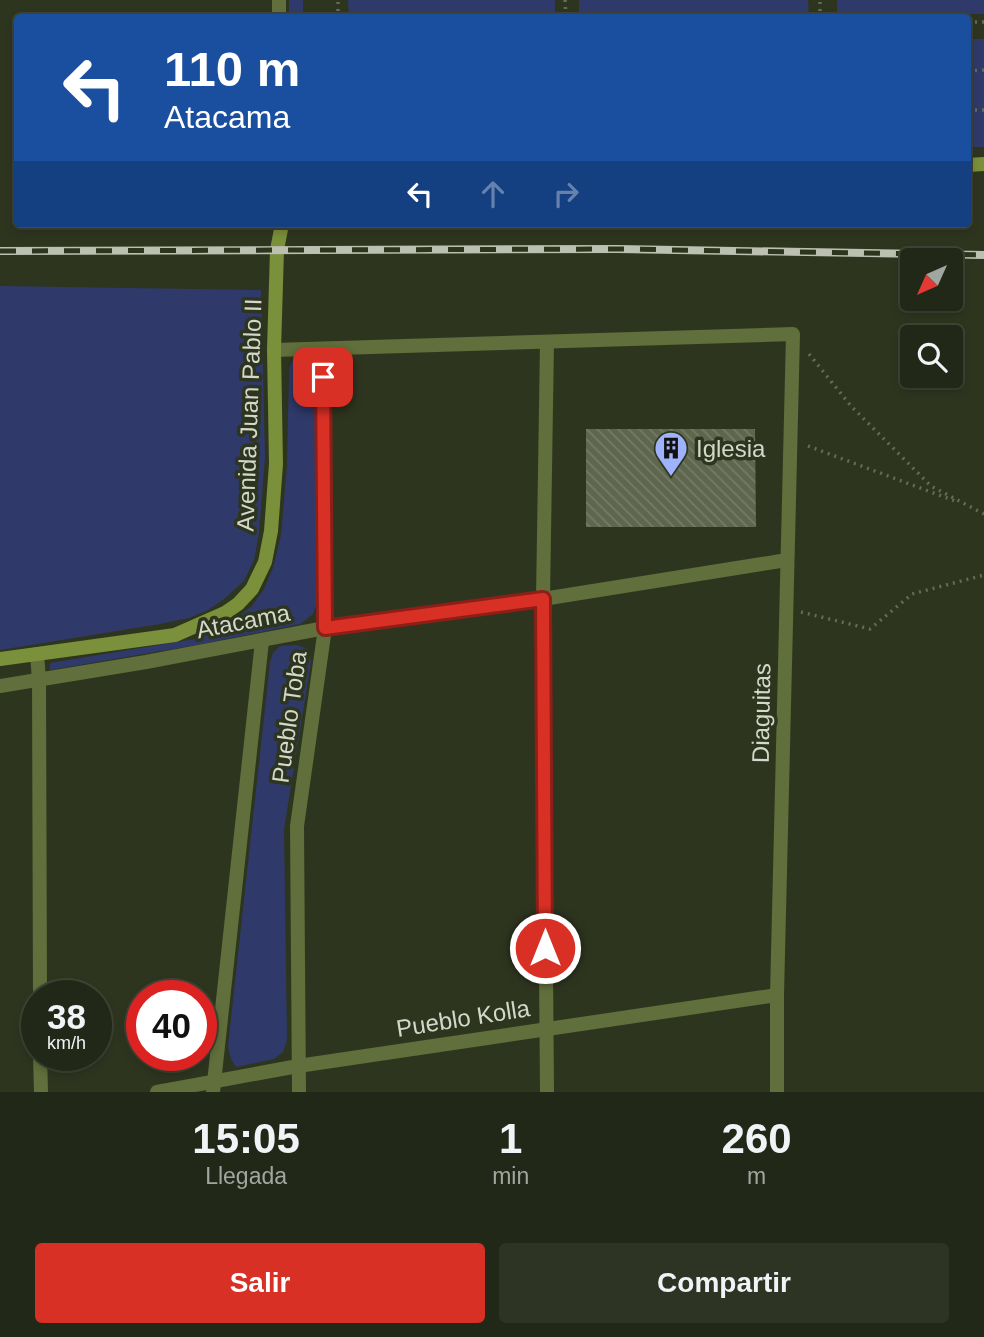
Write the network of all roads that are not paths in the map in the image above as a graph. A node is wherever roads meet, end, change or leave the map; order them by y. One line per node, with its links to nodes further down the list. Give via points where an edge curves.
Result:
1 (281, 228): 4 (main road, Avenida Juan Pablo II)
2 (547, 342): 3 (street); 5 (street, Diaguitas, via 793,334); 6 (street)
3 (323, 349): 4 (street); 7 (street, Pueblo Toba)
4 (274, 350): 9 (main road, Avenida Juan Pablo II, via 276,464 271,531 265,562 252,590 225,613 184,632)
5 (787, 560): 6 (street, Atacama); 14 (street, Diaguitas)
6 (543, 599): 7 (street, Atacama); 15 (street)
7 (325, 628): 8 (street, Atacama); 16 (street, Pueblo Toba, via 297,826)
8 (262, 641): 11 (street, Atacama); 18 (street, Pueblo Toba)
9 (37, 654): 10 (main road, Avenida Juan Pablo II); 11 (street)
10 (0, 659)
11 (39, 680): 12 (street, Atacama); 13 (street)
12 (0, 686)
13 (40, 980)
14 (777, 995): 15 (street, Pueblo Kolla); 23 (street, Diaguitas)
15 (546, 1028): 16 (street, Pueblo Kolla); 22 (street)
16 (298, 1066): 18 (street, Pueblo Kolla); 21 (street, Pueblo Toba)
17 (40, 1071): 19 (street)
18 (213, 1087): 20 (street, Pueblo Kolla)
19 (41, 1092)
20 (156, 1092)
21 (299, 1092)
22 (547, 1092)
23 (778, 1092)

